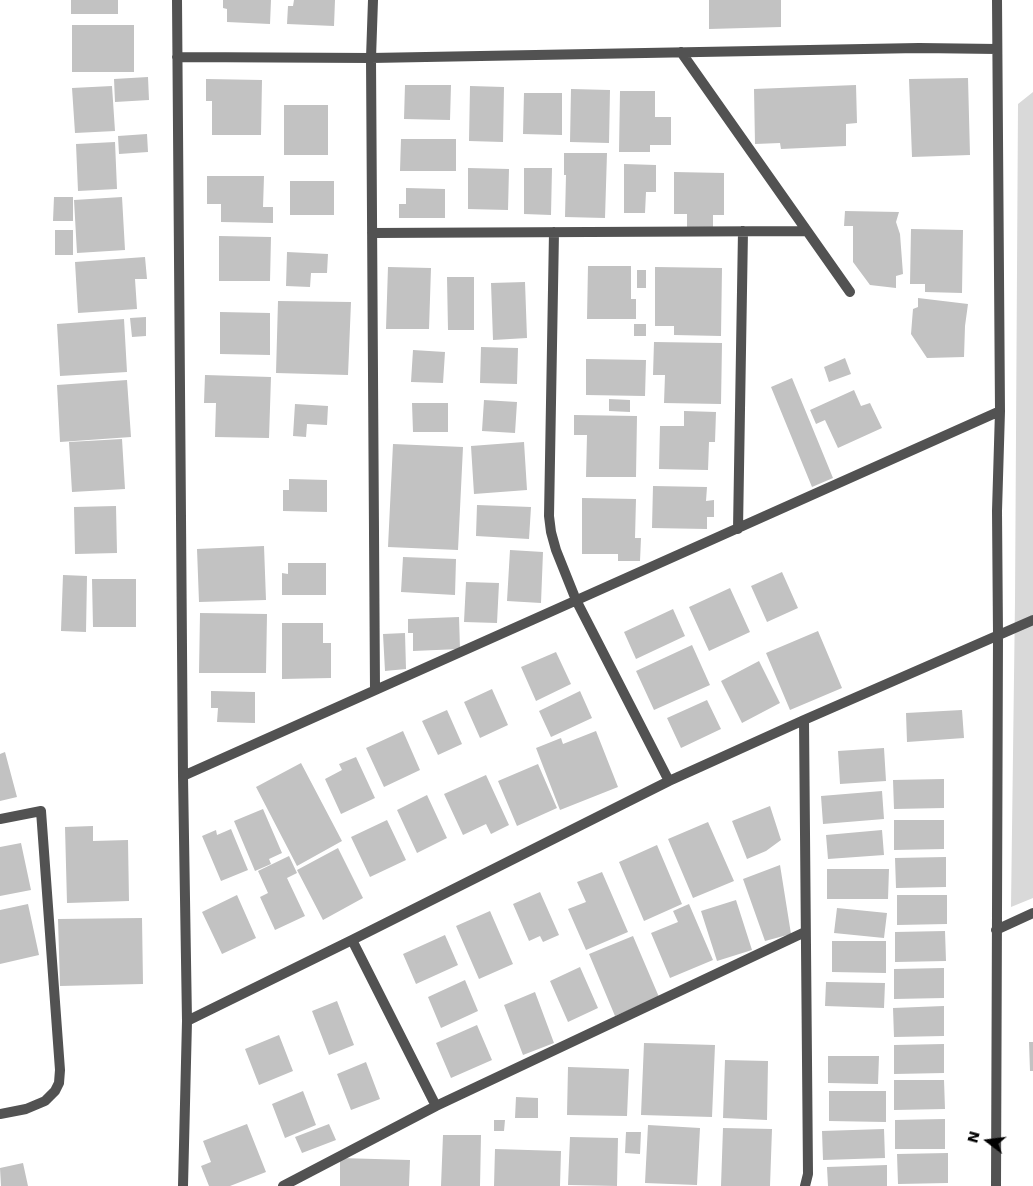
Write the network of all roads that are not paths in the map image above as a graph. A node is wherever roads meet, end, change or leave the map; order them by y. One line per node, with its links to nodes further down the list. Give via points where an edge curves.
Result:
1 (177, 0): 6 (street)
2 (373, 0): 7 (street)
3 (997, 0): 4 (street)
4 (997, 48): 5 (street); 13 (street)
5 (682, 52): 7 (street); 9 (street)
6 (177, 58): 7 (street); 20 (street)
7 (371, 58): 11 (street)
8 (743, 231): 9 (street); 10 (street); 14 (street)
9 (807, 231): 12 (street)
10 (554, 232): 11 (street); 15 (street, via 549,516 556,550)
11 (372, 233): 18 (street)
12 (850, 292)
13 (1000, 411): 14 (street); 17 (street, via 996,511)
14 (738, 529): 15 (street)
15 (576, 600): 18 (street); 21 (street)
16 (1033, 620): 17 (street)
17 (998, 635): 19 (street); 24 (street)
18 (375, 690): 20 (street)
19 (804, 720): 21 (street); 25 (street)
20 (183, 776): 27 (street)
21 (669, 781): 26 (street)
22 (0, 819): 29 (street, via 40,811 60,1070 55,1091 44,1101 26,1109)
23 (1033, 913): 24 (street)
24 (996, 930): 33 (street)
25 (805, 932): 28 (street); 32 (street, via 808,1174)
26 (352, 940): 27 (street); 28 (street)
27 (187, 1021): 30 (street)
28 (436, 1106): 31 (street)
29 (0, 1114)
30 (183, 1186)
31 (283, 1186)
32 (805, 1186)
33 (996, 1186)

